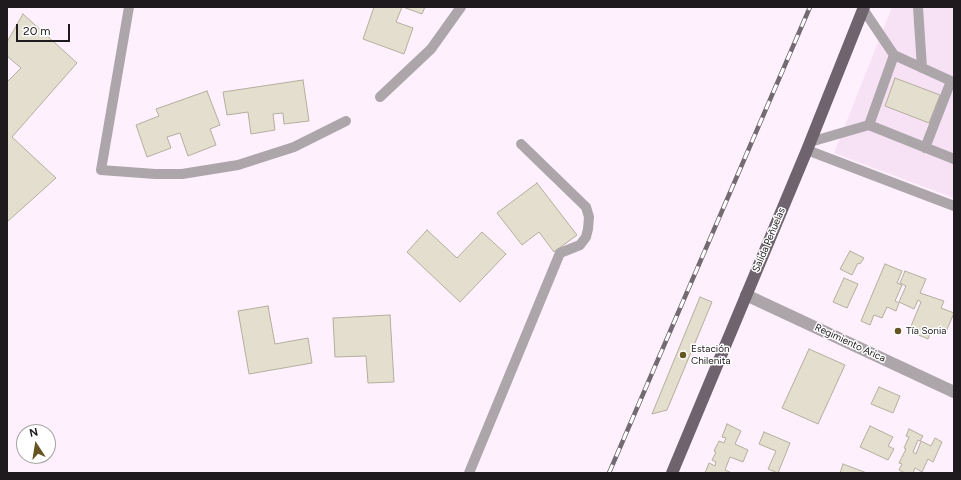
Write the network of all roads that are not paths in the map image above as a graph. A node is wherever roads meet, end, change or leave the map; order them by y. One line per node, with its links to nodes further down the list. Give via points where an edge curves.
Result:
1 (129, 7): 9 (lane, via 101,170 162,174 209,171 238,165 294,147)
2 (461, 7): 8 (lane, via 431,49)
3 (918, 7): 6 (lane)
4 (863, 8): 5 (lane); 12 (main road, Salida Peñuelas)
5 (894, 55): 6 (lane); 10 (lane)
6 (922, 68): 7 (lane)
7 (953, 82): 13 (lane)
8 (380, 97)
9 (346, 121)
10 (869, 125): 12 (lane); 13 (lane)
11 (521, 144): 18 (lane, via 586,208 589,217 588,229 580,245 560,253)
12 (808, 146): 15 (lane); 16 (main road, Salida Peñuelas)
13 (925, 148): 14 (lane)
14 (954, 159)
15 (954, 206)
16 (746, 295): 17 (street, Regimiento Arica); 19 (main road, Salida Peñuelas)
17 (954, 392)
18 (469, 473)
19 (672, 473)

